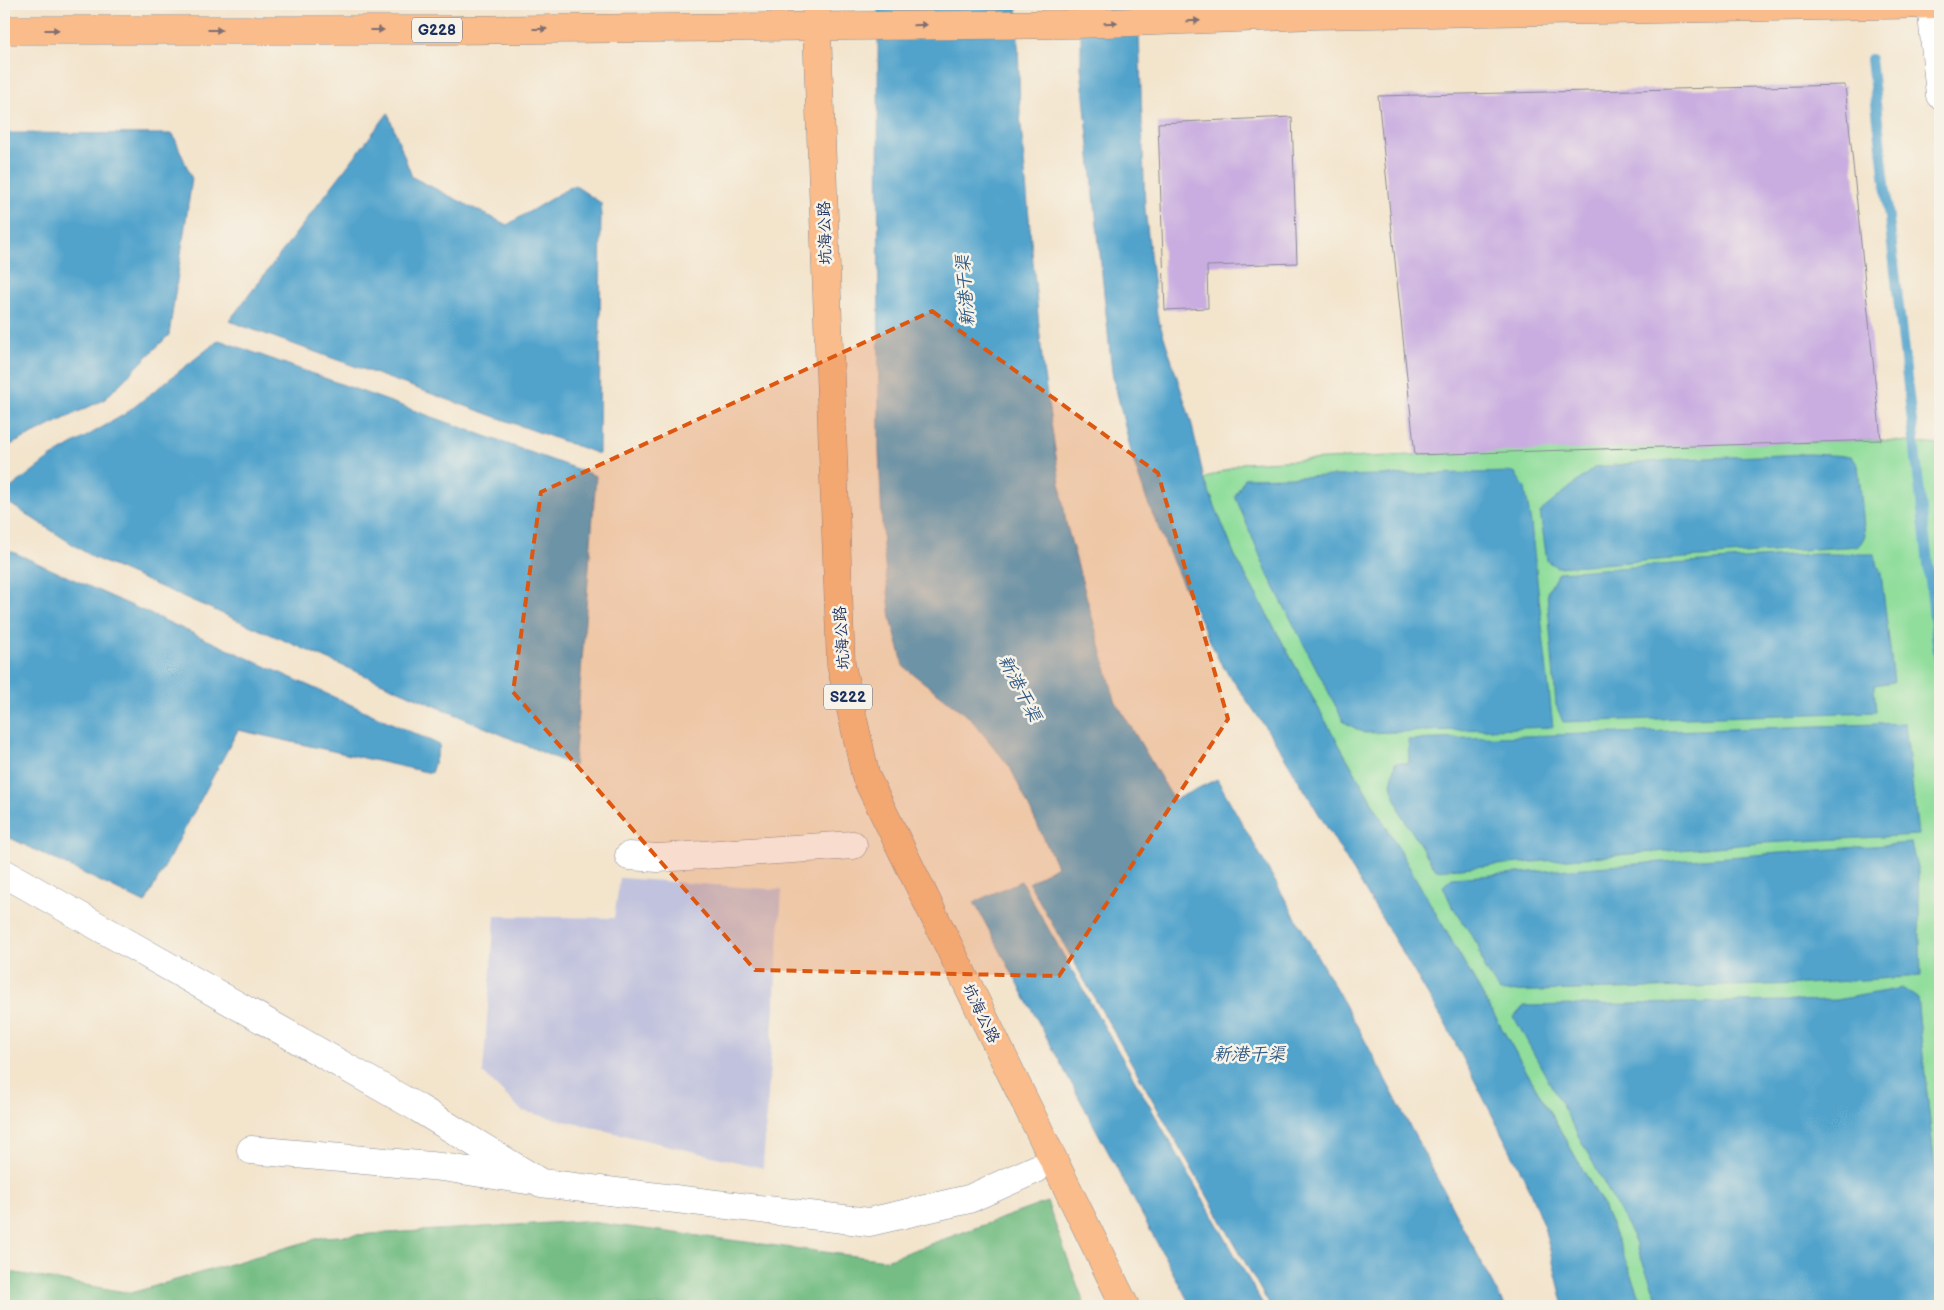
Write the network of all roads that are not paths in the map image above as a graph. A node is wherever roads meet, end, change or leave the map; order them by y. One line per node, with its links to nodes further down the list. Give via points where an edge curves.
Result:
1 (1931, 4): 2 (main road); 3 (main road, G228, one-way to 1, via 871,26 1077,24); 5 (street)
2 (1940, 4)
3 (816, 15): 4 (main road, G228, one-way to 3); 12 (main road, 坑海公路 / S222, via 841,665 866,777)
4 (4, 30)
5 (1940, 95)
6 (853, 846): 7 (street, via 658,858)
7 (629, 856)
8 (4, 873): 11 (street, via 409,1103)
9 (251, 1150): 11 (street, via 442,1167)
10 (1036, 1169): 11 (street, via 969,1199 869,1222)
11 (541, 1183)
12 (1125, 1306)

